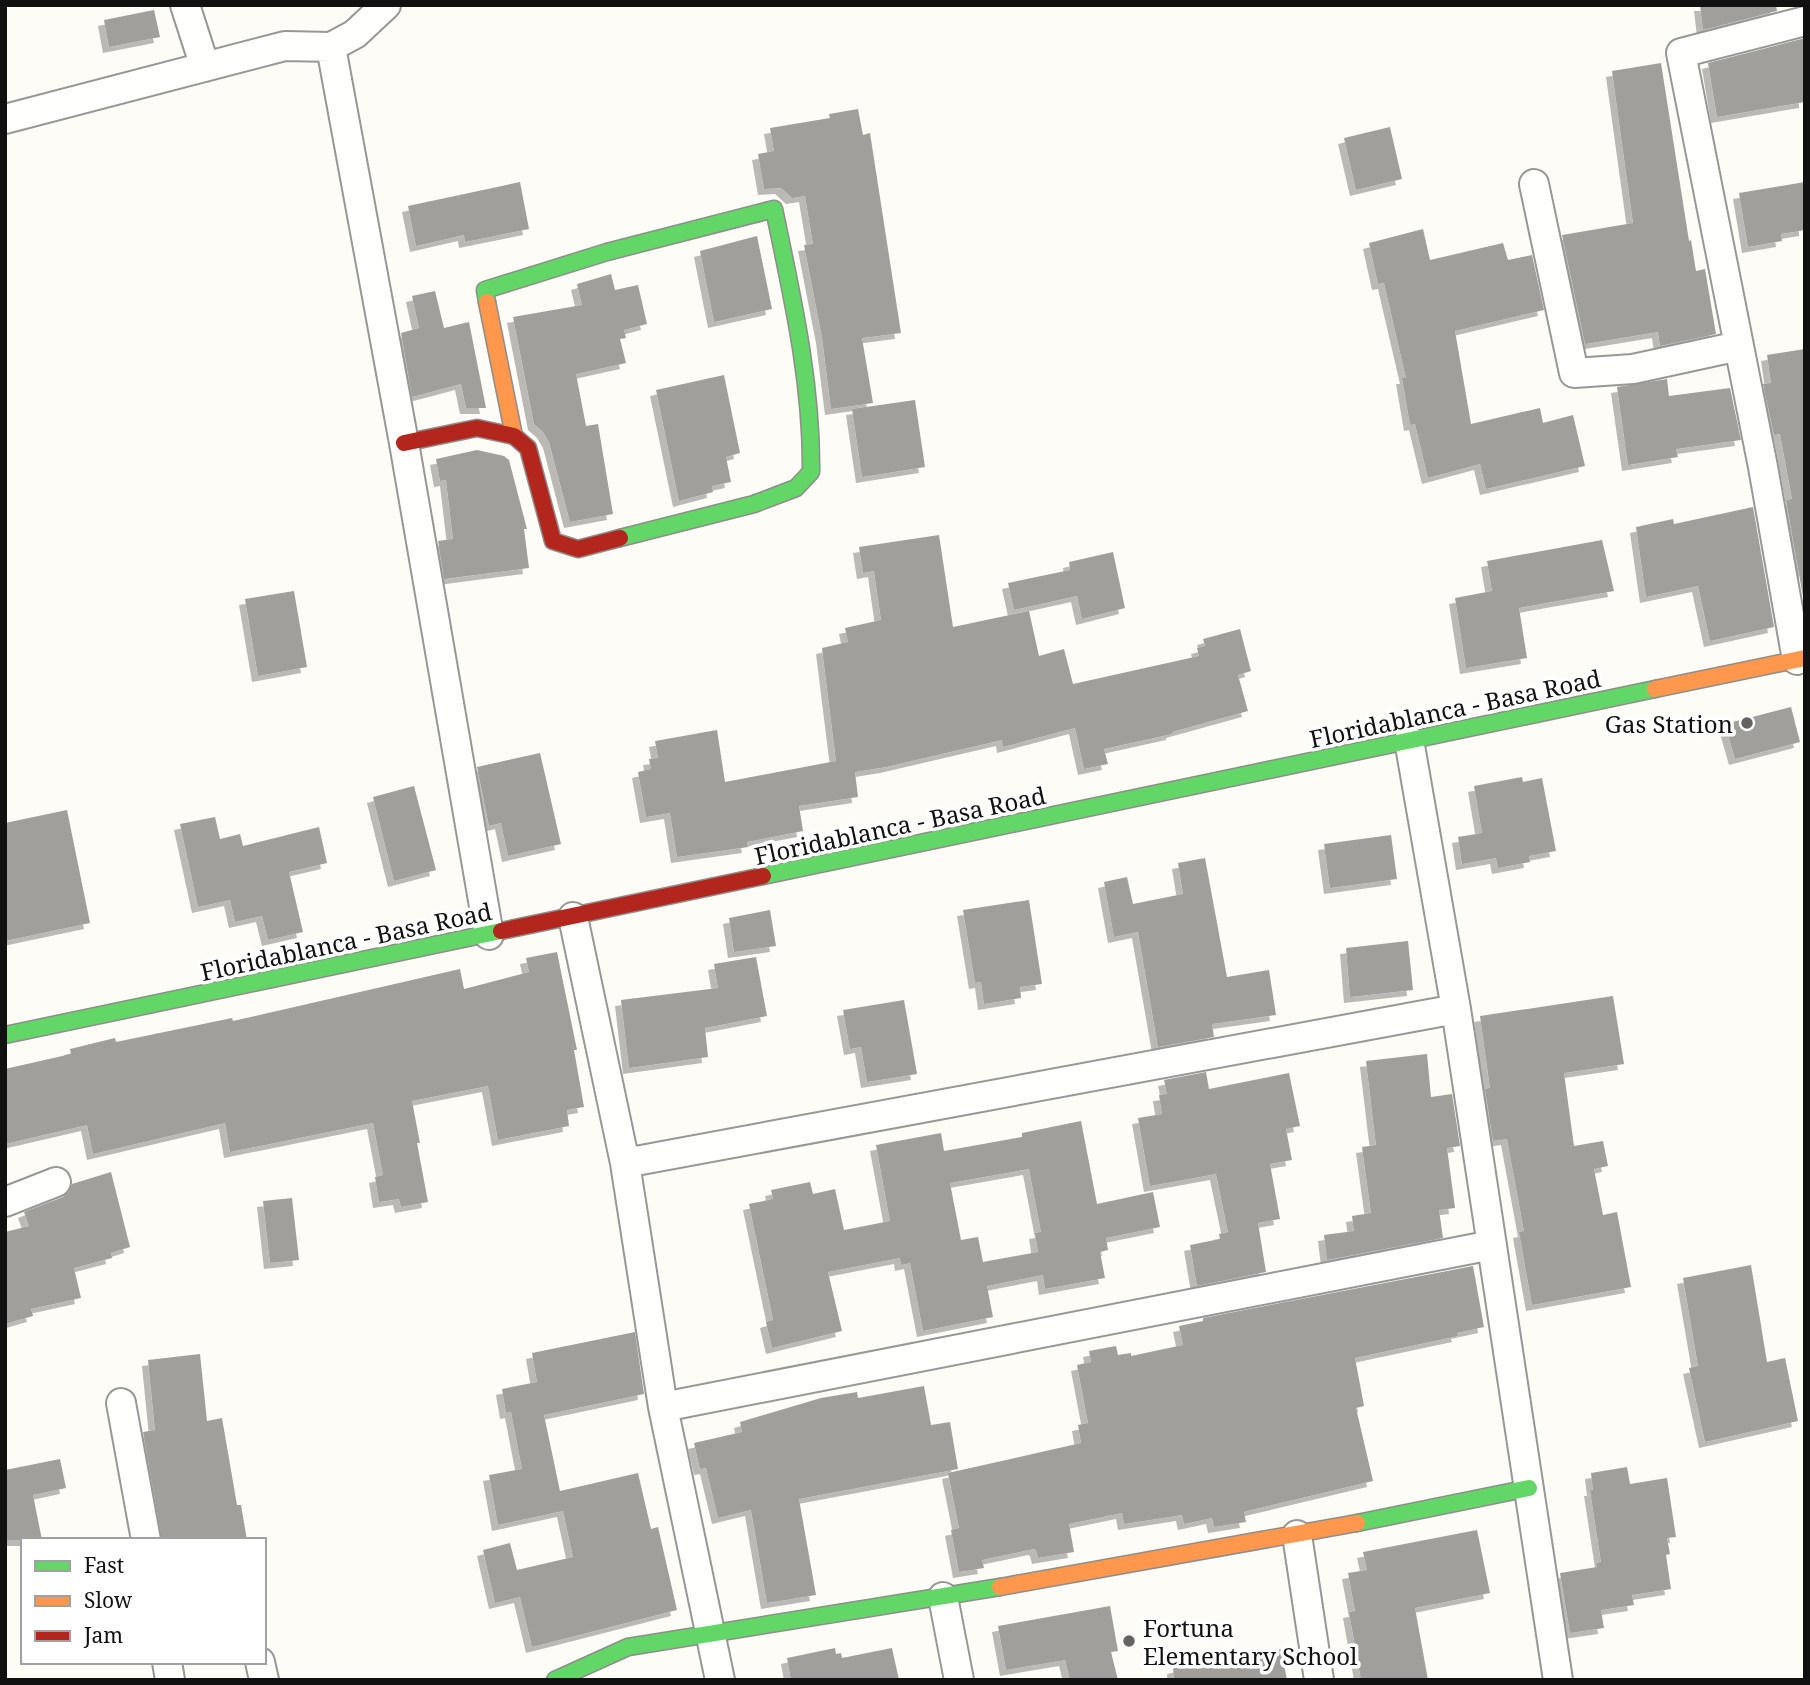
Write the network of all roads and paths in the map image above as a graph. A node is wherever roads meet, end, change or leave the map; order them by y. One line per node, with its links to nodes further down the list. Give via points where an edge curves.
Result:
1 (185, 5): 5 (street)
2 (386, 5): 4 (street, via 355,34)
3 (1805, 21): 8 (street, via 1681,53)
4 (331, 47): 5 (street, via 285,46); 10 (street)
5 (205, 67): 6 (street)
6 (5, 119)
7 (1534, 184): 8 (street, via 1574,373 1633,369)
8 (1739, 346): 11 (street)
9 (514, 436): 9 (street, via 485,290 607,251 774,209 797,325 812,440 811,472 796,488 754,504 578,549 553,541 528,448); 10 (street, via 477,428)
10 (404, 443): 14 (street)
11 (1801, 659): 12 (street, Floridablanca - Basa Road)
12 (1409, 740): 13 (street, Floridablanca - Basa Road); 15 (street)
13 (573, 918): 14 (street, Floridablanca - Basa Road); 17 (street)
14 (489, 935): 16 (street, Floridablanca - Basa Road)
15 (1456, 1009): 17 (street); 20 (street)
16 (5, 1035)
17 (625, 1163): 22 (street)
18 (56, 1182): 19 (street)
19 (5, 1202)
20 (1492, 1245): 22 (street); 23 (street)
21 (121, 1403): 25 (street)
22 (663, 1407): 27 (street)
23 (1529, 1488): 24 (street); 32 (street)
24 (1297, 1535): 26 (street); 31 (street)
25 (146, 1538)
26 (943, 1597): 27 (street); 30 (street)
27 (711, 1635): 28 (street, via 628,1647); 29 (street)
28 (555, 1680)
29 (720, 1680)
30 (959, 1680)
31 (1319, 1680)
32 (1558, 1680)

